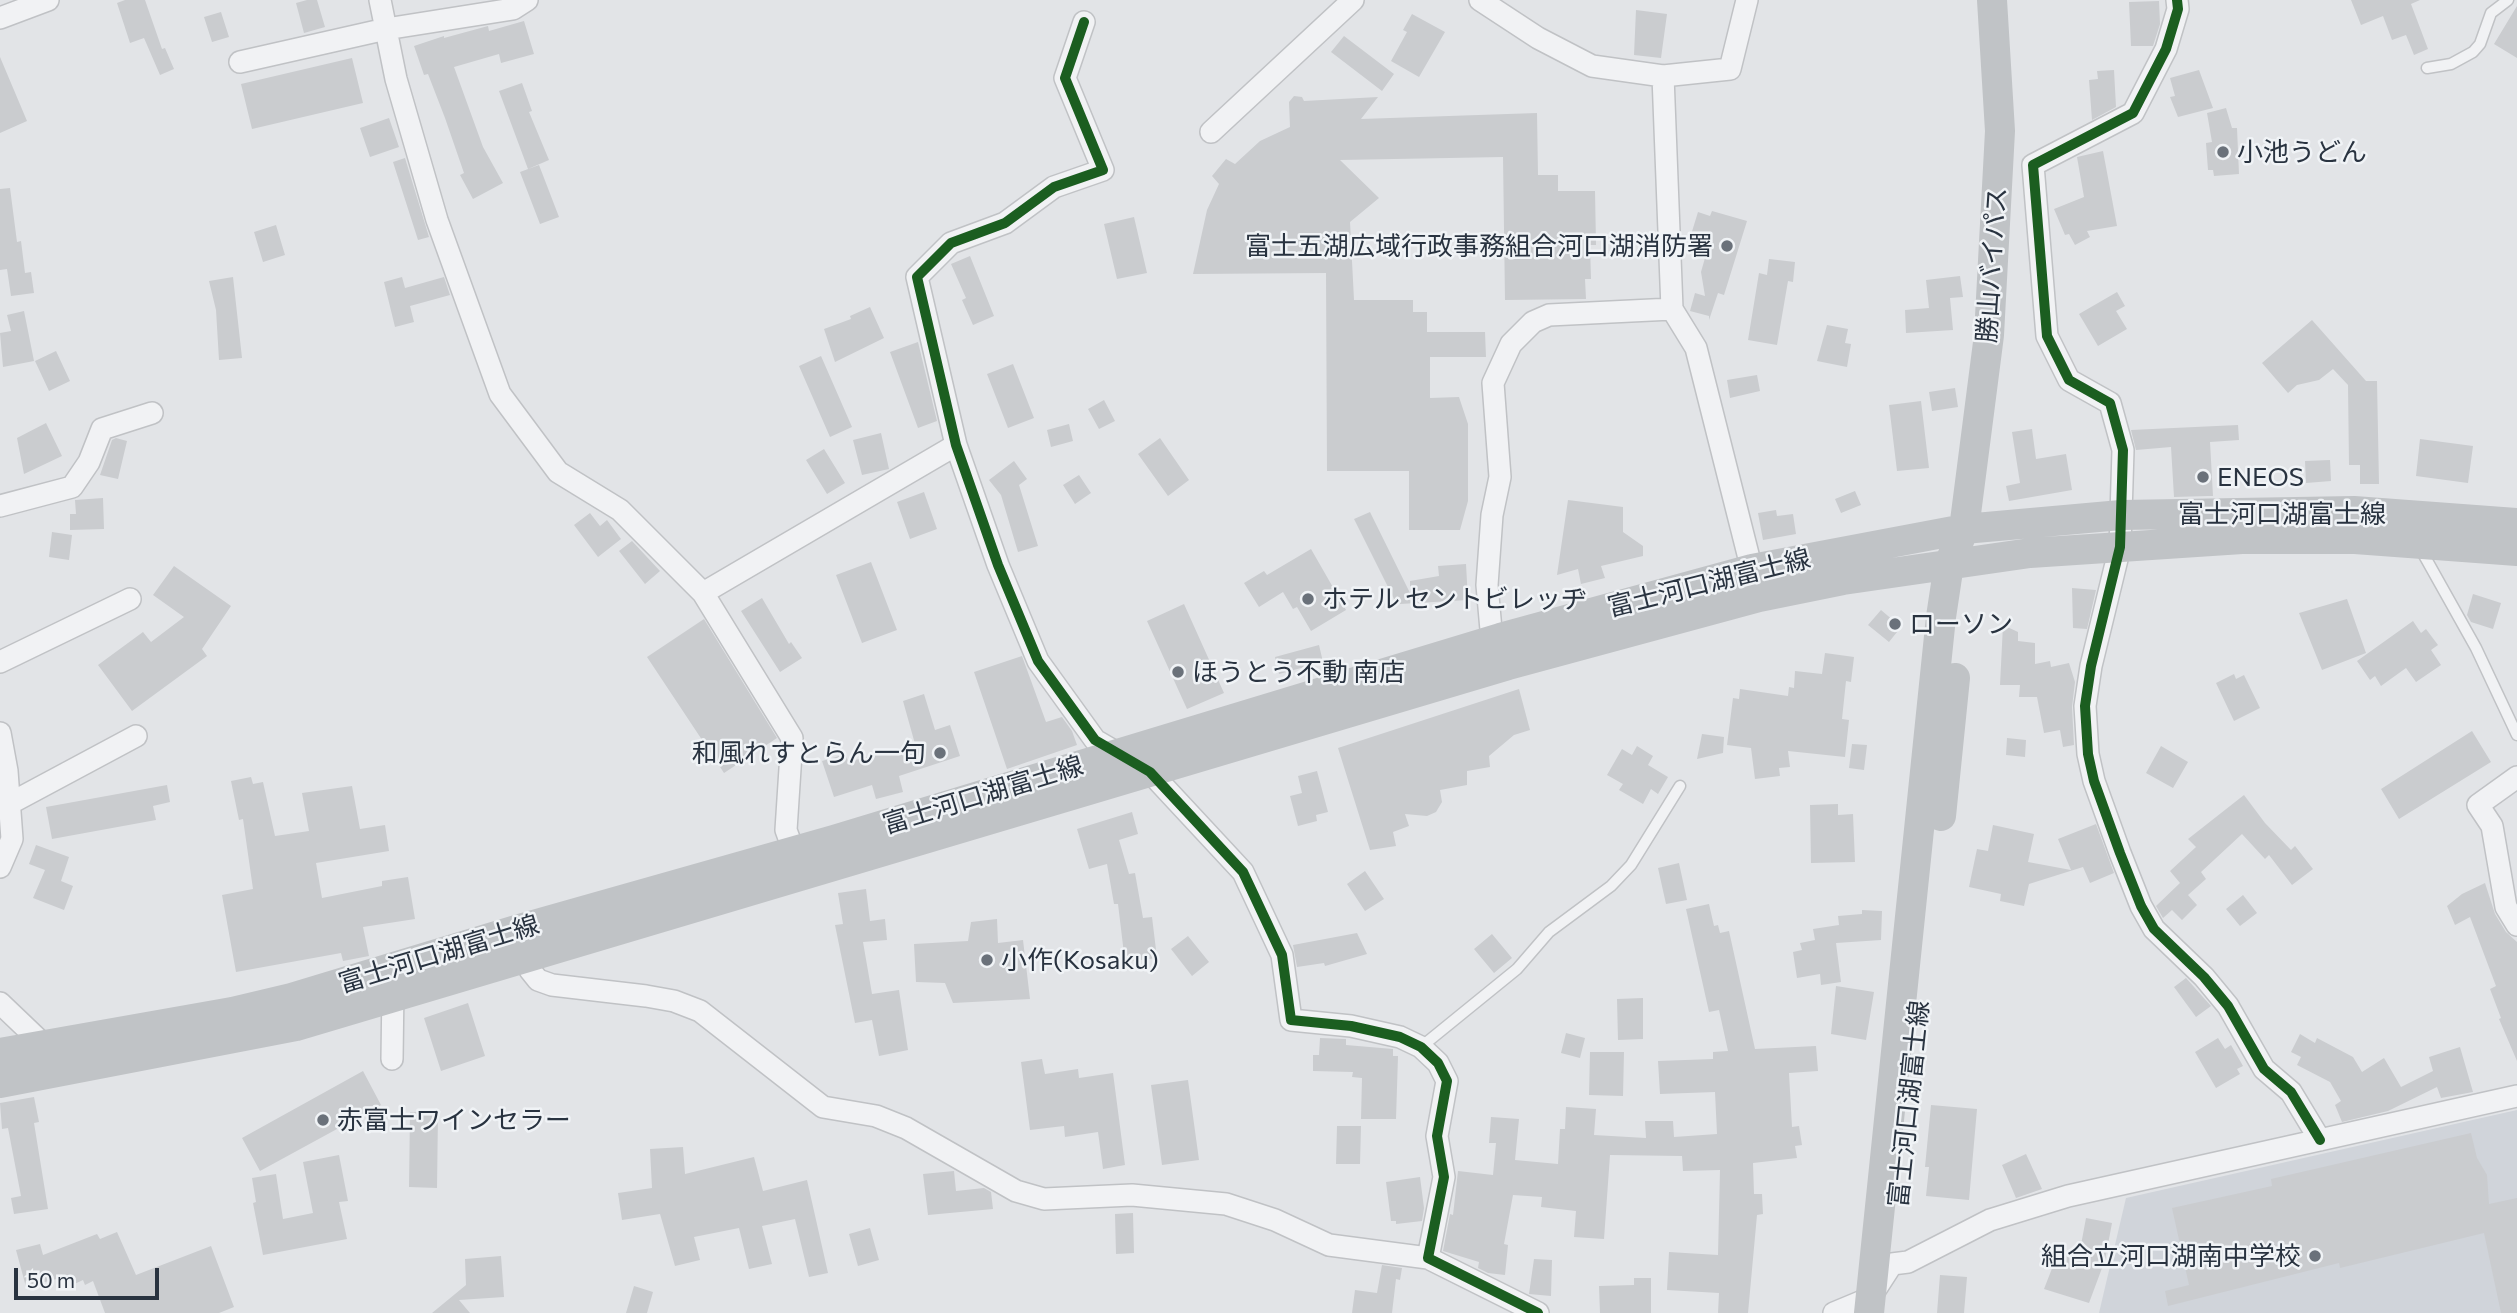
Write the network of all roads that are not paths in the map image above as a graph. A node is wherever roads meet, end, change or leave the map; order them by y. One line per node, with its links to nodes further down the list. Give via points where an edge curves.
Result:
1 (48, 0): 12 (street)
2 (380, 0): 14 (street)
3 (527, 0): 14 (street, via 513,9)
4 (1353, 0): 18 (street)
5 (1480, 0): 17 (street, via 1538,38 1592,65)
6 (1747, 0): 17 (street, via 1730,69)
7 (1993, 0): 25 (main road, 勝山バイパス, via 2000,131 1997,222 1989,335)
8 (2177, 0): 23 (street, via 2166,49 2133,113 2033,165 2047,336 2069,380 2110,403 2123,450)
9 (2490, 0): 11 (lane)
10 (2508, 0): 11 (lane)
11 (2491, 13): 16 (lane, via 2473,52 2451,64)
12 (0, 18)
13 (1084, 22): 21 (street, via 1065,78 1103,170 1054,187 1005,223 951,243 917,277)
14 (386, 29): 15 (street); 31 (street, via 437,220 500,394 558,472 620,510)
15 (240, 62)
16 (2427, 68)
17 (1663, 76): 19 (street)
18 (1212, 132)
19 (1672, 309): 30 (street, via 1696,348); 33 (street, via 1549,315 1534,322 1511,344 1493,383 1500,477 1487,585)
20 (152, 413): 22 (street, via 102,429 89,462 72,487)
21 (956, 445): 31 (street); 38 (street, via 1038,661 1095,740)
22 (0, 506)
23 (2121, 515): 24 (main road, 富士河口湖富士線, via 2354,511); 25 (main road, 富士河口湖富士線); 27 (street)
24 (2517, 523)
25 (1964, 529): 29 (main road, 富士河口湖富士線); 30 (main road, 富士河口湖富士線)
26 (2417, 542): 27 (main road, 富士河口湖富士線, via 2242,539); 28 (main road, 富士河口湖富士線); 36 (lane, via 2476,648)
27 (2120, 547): 29 (main road, 富士河口湖富士線); 57 (street, via 2085,706 2094,781 2154,929 2228,1006 2264,1069 2291,1092)
28 (2517, 551)
29 (1960, 563): 30 (main road, 富士河口湖富士線, via 1843,580); 59 (main road, 富士河口湖富士線, via 1962,603); 60 (main road, 富士河口湖富士線, via 1938,644)
30 (1755, 583): 33 (main road, 富士河口湖富士線); 39 (main road, 富士河口湖富士線, via 1508,665)
31 (703, 593): 43 (street, via 792,738 786,830)
32 (130, 599): 34 (street)
33 (1492, 641): 38 (main road, 富士河口湖富士線)
34 (0, 662)
35 (0, 733): 42 (street)
36 (2517, 735)
37 (136, 736): 42 (street)
38 (1121, 754): 39 (street); 43 (main road, 富士河口湖富士線)
39 (1150, 772): 47 (main road, 富士河口湖富士線); 51 (street, via 1242,872 1282,955 1291,1020 1351,1026 1400,1037)
40 (2517, 777): 45 (street, via 2479,805 2492,826 2506,907)
41 (1680, 786): 51 (lane, via 1631,865 1611,886 1549,932 1517,969)
42 (9, 804): 44 (street, via 12,839)
43 (794, 852): 46 (main road, 富士河口湖富士線)
44 (0, 867)
45 (2517, 925)
46 (519, 929): 47 (street); 48 (main road, 富士河口湖富士線)
47 (527, 957): 49 (main road, 富士河口湖富士線); 58 (street, via 538,980 552,985 646,996 700,1011 823,1107 876,1116 906,1128 1016,1191 1044,1199 1132,1195 1226,1204 1329,1245)
48 (395, 967): 49 (street); 53 (main road, 富士河口湖富士線)
49 (392, 999): 53 (main road, 富士河口湖富士線, via 234,1040); 54 (street)
50 (0, 1003): 53 (street)
51 (1421, 1047): 58 (street, via 1438,1063 1447,1081 1437,1136 1444,1177)
52 (0, 1053): 53 (main road, 富士河口湖富士線)
53 (46, 1059): 55 (main road, 富士河口湖富士線)
54 (392, 1059)
55 (0, 1083)
56 (2517, 1096): 57 (street)
57 (2320, 1140): 59 (street, via 2068,1196 1990,1220 1908,1262)
58 (1428, 1258): 61 (street)
59 (1892, 1264): 60 (main road, 富士河口湖富士線)
60 (1876, 1308): 62 (street)
61 (1538, 1313)
62 (1834, 1313)

